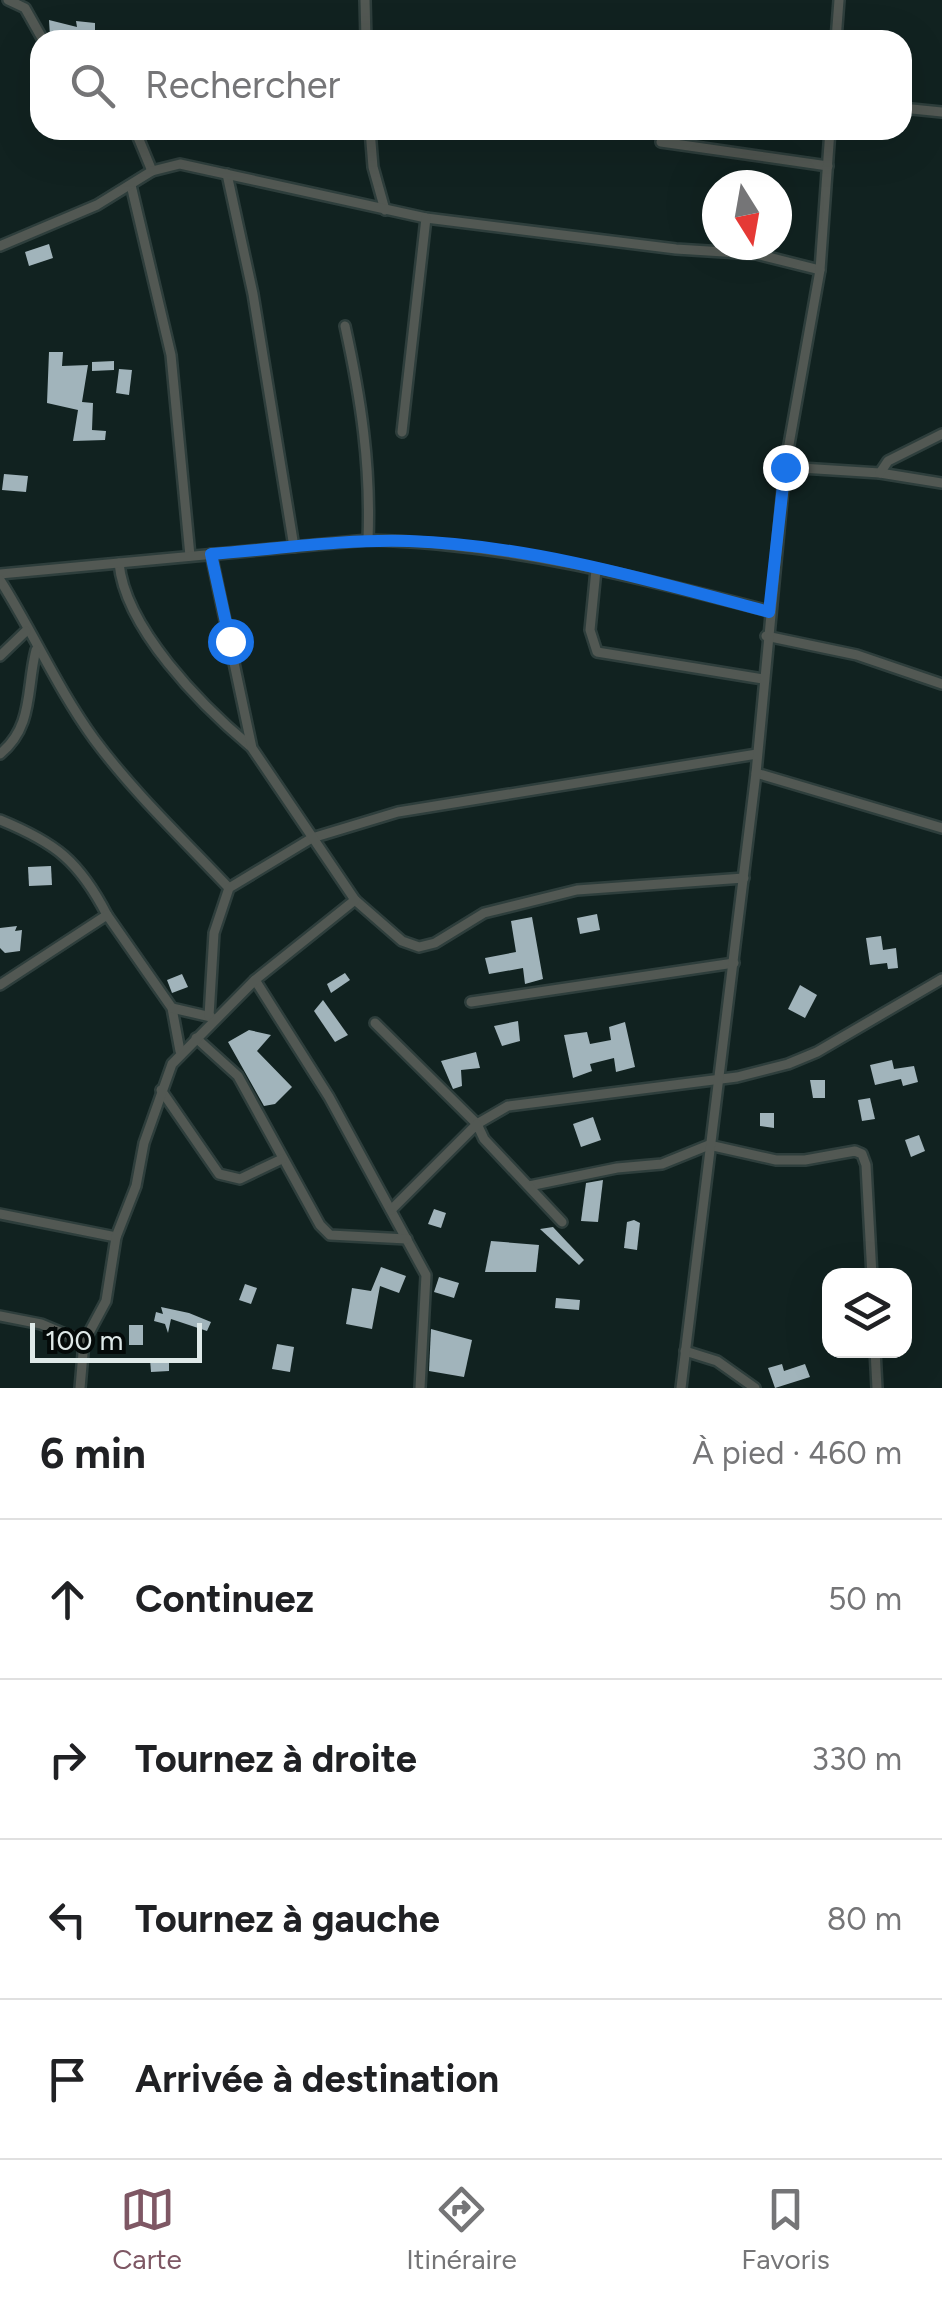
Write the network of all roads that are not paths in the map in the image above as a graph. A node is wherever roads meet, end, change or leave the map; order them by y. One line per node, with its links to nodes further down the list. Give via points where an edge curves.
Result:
1 (8, 0): 4 (street, via 26,8)
2 (364, 0): 5 (street)
3 (839, 0): 6 (street)
4 (38, 30)
5 (366, 30)
6 (837, 30)
7 (912, 109): 8 (street)
8 (942, 112)
9 (139, 140): 14 (street)
10 (371, 140): 17 (street)
11 (829, 140): 13 (street)
12 (661, 142): 13 (street)
13 (828, 166): 20 (street)
14 (152, 170): 15 (street, via 180,164); 16 (street)
15 (228, 174): 17 (street); 28 (street)
16 (130, 186): 19 (street); 30 (street, via 171,355)
17 (385, 210): 18 (street)
18 (426, 218): 20 (street, via 756,254); 22 (street)
19 (0, 246)
20 (820, 270): 24 (street)
21 (345, 326): 27 (street, via 363,410)
22 (402, 432)
23 (942, 434): 25 (street, via 888,461)
24 (785, 467): 25 (street); 34 (street)
25 (880, 473): 26 (street)
26 (942, 483)
27 (368, 540): 28 (street); 32 (street, via 504,552)
28 (294, 547): 29 (street)
29 (211, 554): 30 (street); 41 (street)
30 (190, 556): 31 (street)
31 (118, 563): 33 (street); 41 (street, via 125,598 148,632 211,713)
32 (596, 570): 34 (street); 39 (street, via 590,630 597,652)
33 (0, 577): 35 (street)
34 (769, 612): 36 (street)
35 (26, 631): 37 (street); 38 (street)
36 (766, 636): 39 (street); 40 (street, via 857,655)
37 (36, 650): 42 (street, via 26,718 17,740); 49 (street, via 136,792)
38 (0, 656)
39 (763, 679): 43 (street)
40 (942, 684)
41 (252, 748): 47 (street)
42 (0, 754)
43 (757, 754): 44 (street); 47 (street, via 398,812)
44 (756, 773): 46 (street); 48 (street)
45 (0, 820): 51 (street, via 81,867)
46 (942, 828)
47 (312, 838): 49 (street); 50 (street)
48 (744, 878): 50 (street, via 577,890 484,914 419,947 386,930); 52 (street)
49 (229, 888): 58 (street, via 214,933)
50 (355, 900): 53 (street)
51 (107, 915): 55 (street); 57 (street)
52 (734, 963): 56 (street); 62 (street)
53 (254, 980): 58 (street); 68 (street)
54 (942, 980): 62 (street, via 817,1052)
55 (0, 985)
56 (471, 1002)
57 (172, 1008): 58 (street); 61 (street)
58 (213, 1018): 60 (street)
59 (375, 1024): 64 (street)
60 (196, 1038): 61 (street); 66 (street, via 238,1076)
61 (180, 1051): 63 (street)
62 (716, 1080): 64 (street, via 508,1106); 65 (street)
63 (161, 1090): 66 (street, via 218,1174 240,1178); 71 (street)
64 (476, 1124): 67 (street); 68 (street)
65 (709, 1145): 67 (street, via 662,1164); 73 (street, via 776,1160 862,1154); 76 (street)
66 (282, 1158): 72 (street, via 330,1234)
67 (529, 1186): 70 (street)
68 (391, 1210): 72 (street)
69 (0, 1214): 71 (street)
70 (562, 1222)
71 (116, 1237): 75 (street, via 106,1301)
72 (407, 1239): 79 (street, via 428,1290)
73 (872, 1268)
74 (0, 1316): 75 (street)
75 (84, 1342): 78 (street)
76 (685, 1352): 80 (street); 81 (street, via 717,1361)
77 (875, 1358): 82 (street)
78 (80, 1388)
79 (420, 1388)
80 (682, 1388)
81 (755, 1388)
82 (877, 1388)

